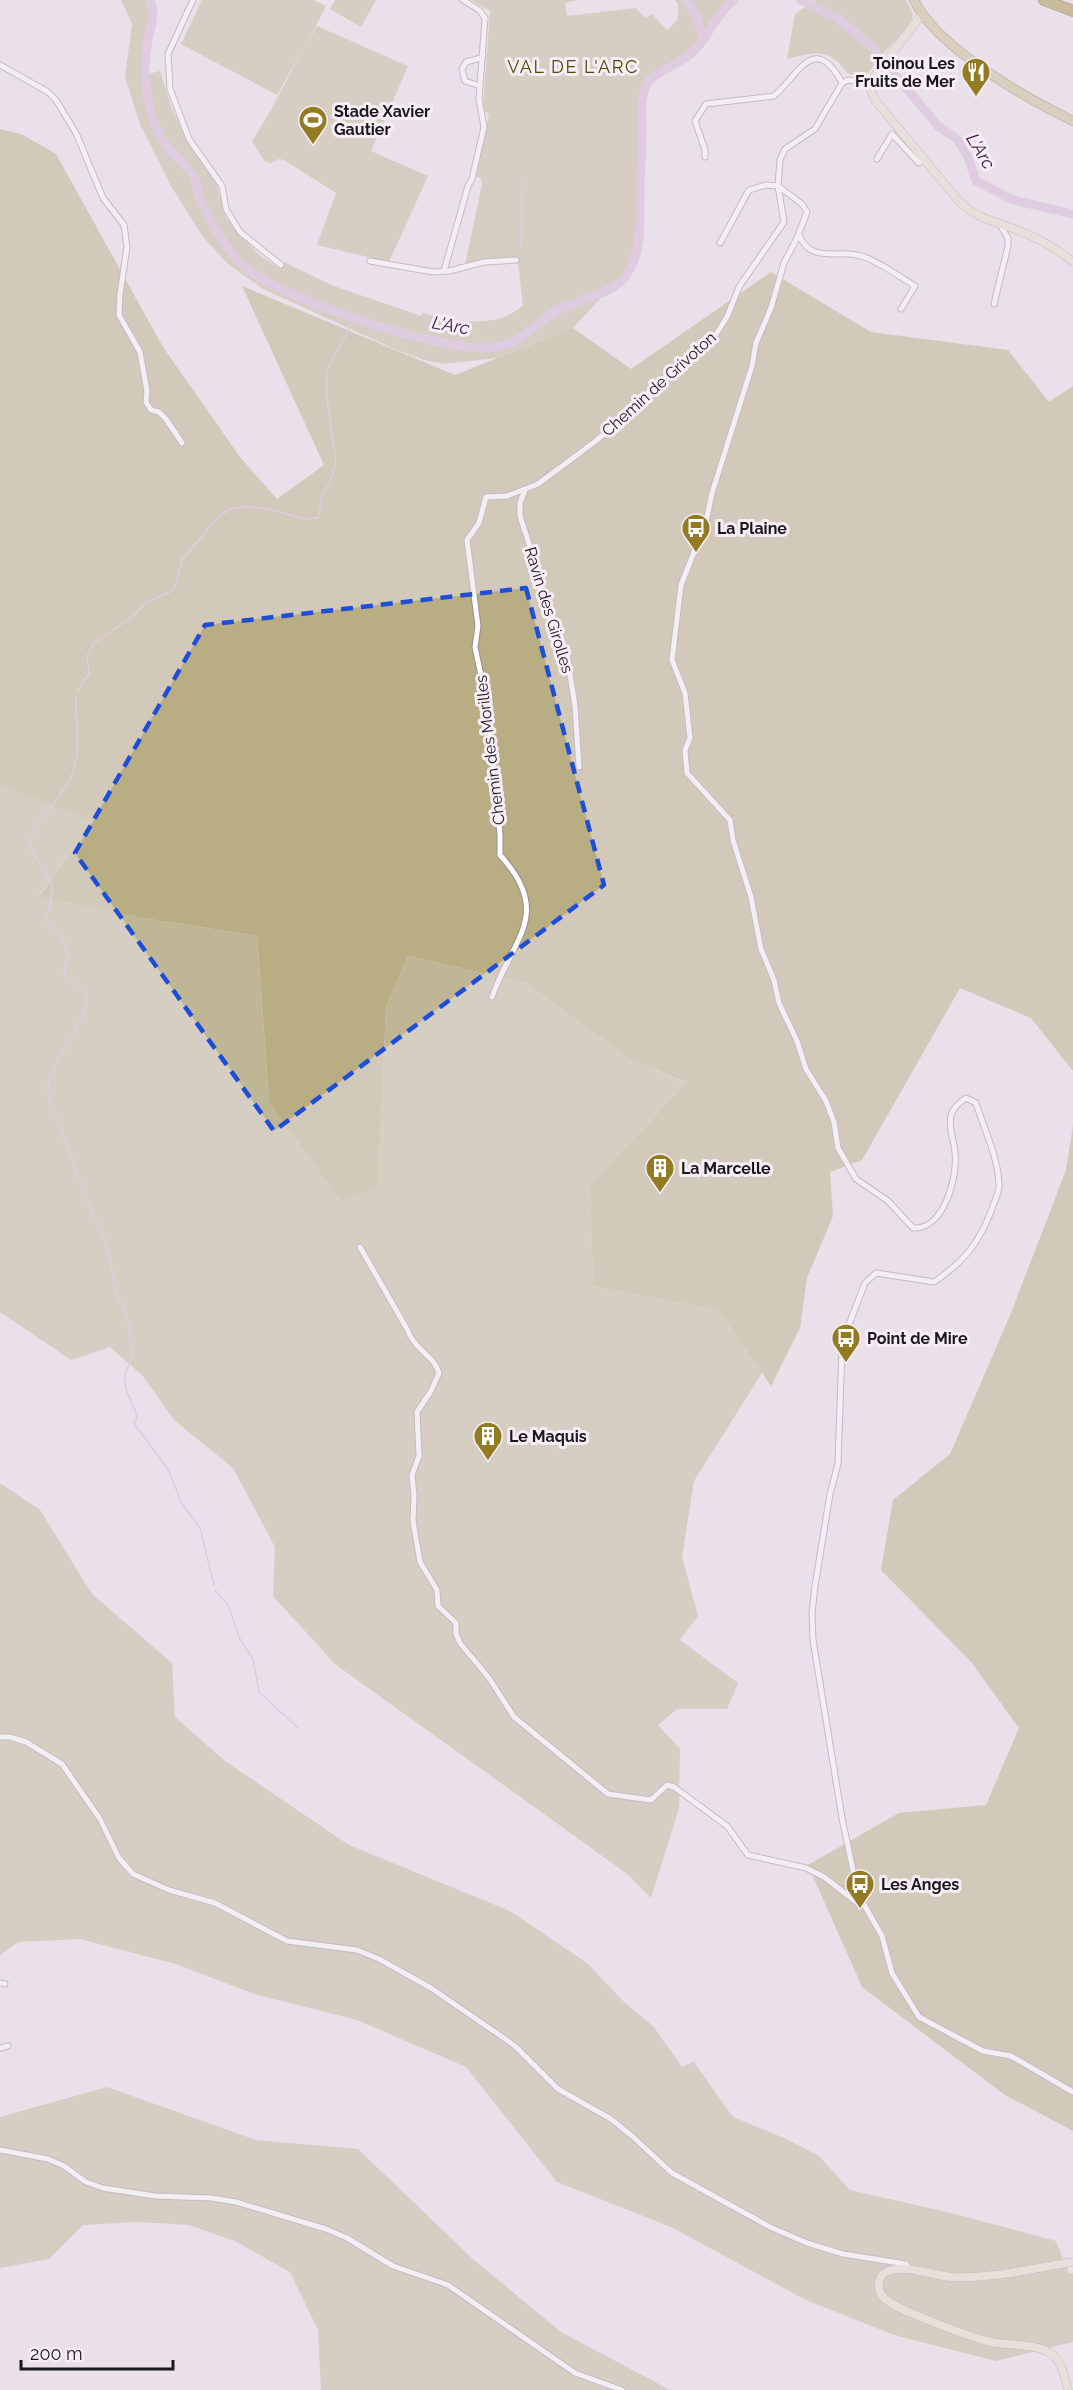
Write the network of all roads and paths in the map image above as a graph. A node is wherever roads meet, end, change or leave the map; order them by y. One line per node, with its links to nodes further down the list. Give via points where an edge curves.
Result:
1 (194, 0): 23 (street, via 168,54 170,89 189,139 222,186 226,208 240,232)
2 (463, 0): 7 (street, via 485,18)
3 (914, 0): 6 (main road)
4 (1044, 0): 5 (highway)
5 (1073, 11)
6 (922, 15): 10 (street); 12 (main road, via 944,38 980,65)
7 (483, 55): 11 (street); 11 (street, via 466,62 462,69 465,81)
8 (0, 64): 27 (street, via 56,100 76,133 103,198 124,225 128,247 119,315 140,352 146,402 166,419)
9 (842, 83): 10 (street); 13 (street, via 828,62 819,58 804,63 774,96 706,104 695,121); 16 (street, Chemin de Grivoton, via 815,129 785,149)
10 (870, 83): 15 (street, via 879,107)
11 (480, 86): 24 (street, via 483,127 471,184)
12 (1073, 121)
13 (705, 157)
14 (877, 159): 15 (street, via 892,134 919,163)
15 (924, 159): 17 (street, via 970,212)
16 (778, 186): 18 (street, via 807,212); 19 (street, via 766,184 749,190); 28 (street, Chemin de Grivoton, via 784,222 739,287 715,336 597,440)
17 (1000, 225): 22 (street, via 1043,242); 25 (street, via 1008,246)
18 (799, 235): 26 (street, via 811,250 861,256 915,286); 34 (street, via 784,263 756,343 706,522 681,585 672,660 685,693 690,738 685,764 687,773 730,820 751,897 760,949 774,980 778,1003 806,1069 826,1101 838,1148 856,1179 888,1201 913,1228 932,1224 948,1195 956,1160 951,1117 956,1105 966,1098 976,1103 1000,1186 975,1246 948,1273 934,1282 876,1273 866,1283 842,1349 838,1464 815,1586 813,1641 842,1818)
19 (720, 243)
20 (516, 260): 24 (street)
21 (370, 261): 24 (street, via 425,272)
22 (1073, 262)
23 (281, 265)
24 (444, 271)
25 (994, 304)
26 (901, 309)
27 (182, 443)
28 (525, 490): 29 (street, Chemin de Grivoton); 30 (street, Ravin des Girolles, via 520,516 543,598 567,655)
29 (489, 496): 31 (street, Chemin des Morilles, via 484,500 479,523 467,540 478,627 475,647 487,704 500,855 522,888 526,923)
30 (579, 767)
31 (492, 997)
32 (360, 1247): 34 (street, via 412,1341 439,1373 416,1419 419,1456 412,1474 413,1521 420,1562 437,1590 438,1606 456,1623 460,1643 509,1710 608,1794 651,1800 667,1785 674,1787 728,1826 748,1855 806,1868)
33 (0, 1737): 39 (street, via 26,1742 62,1764 100,1819 119,1858 133,1874 169,1890 215,1903 287,1941 357,1950 379,1959 431,1988 515,2046 558,2089 610,2119 672,2173 792,2237 832,2251)
34 (863, 1903): 37 (street, via 882,1936 892,1973 919,2017 983,2051 1011,2056)
35 (8, 2046): 36 (street)
36 (0, 2048)
37 (1073, 2092)
38 (0, 2150): 43 (street, via 48,2158 103,2188 236,2202 326,2229 393,2266 448,2285 575,2373)
39 (880, 2259): 41 (street, via 906,2264); 42 (street)
40 (1073, 2262): 41 (street, via 979,2276 937,2276)
41 (910, 2270): 42 (street)
42 (884, 2273): 44 (street, via 878,2284 890,2302 982,2340 1041,2349 1061,2366)
43 (622, 2390)
44 (1068, 2390)

